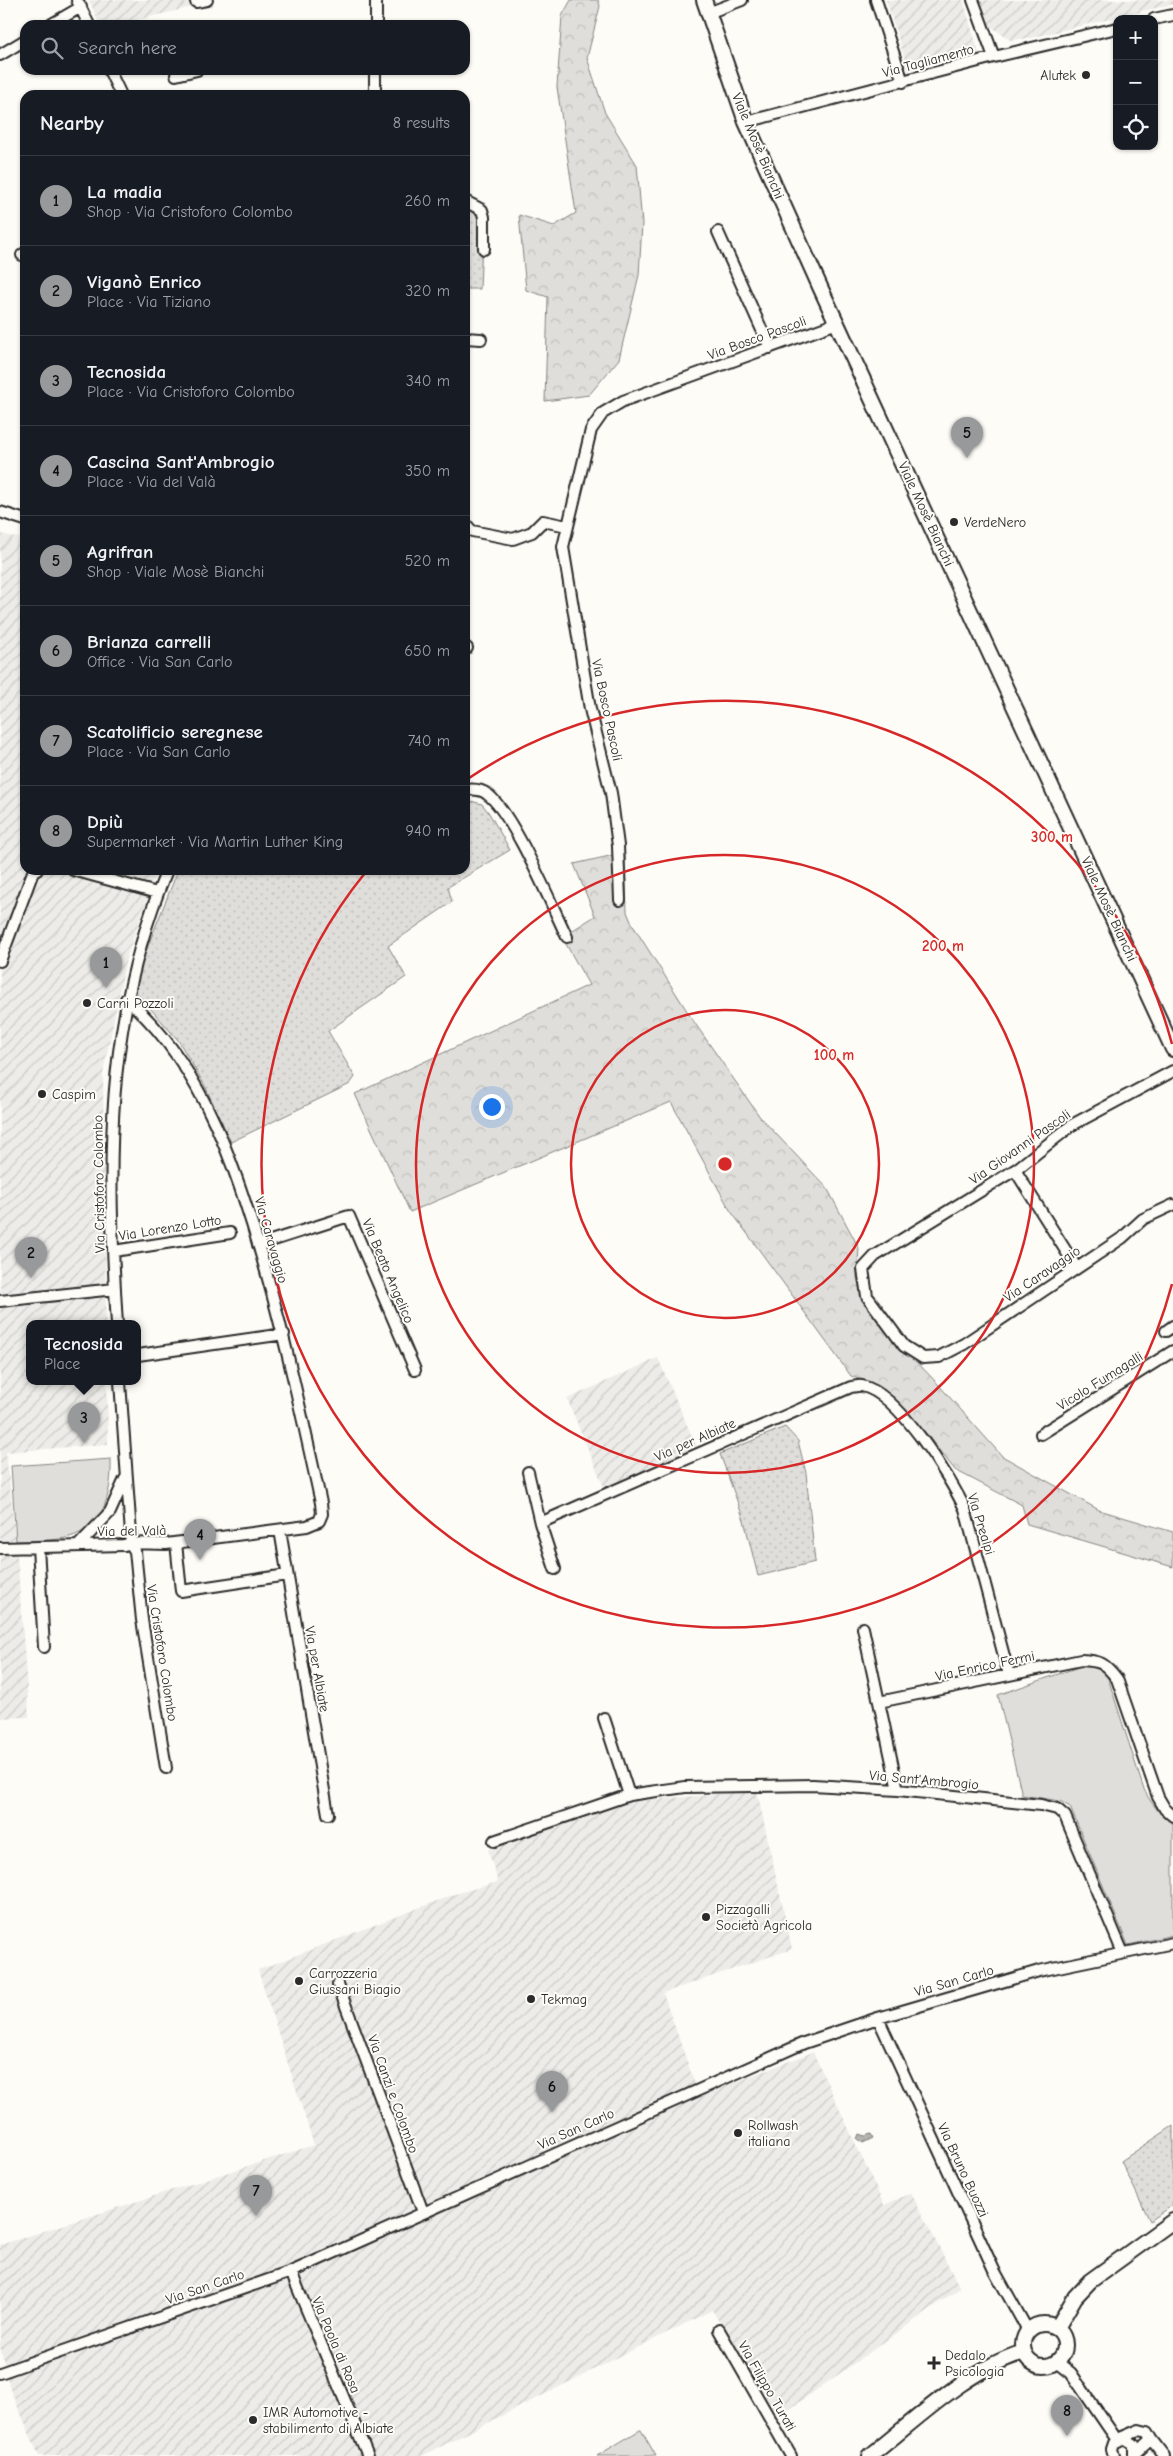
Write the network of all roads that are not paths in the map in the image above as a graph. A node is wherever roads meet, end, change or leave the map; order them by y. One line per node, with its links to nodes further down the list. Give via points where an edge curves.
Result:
1 (376, 0): 11 (street)
2 (742, 0): 6 (street)
3 (876, 0): 18 (street)
4 (973, 0): 15 (street)
5 (79, 4): 9 (street); 10 (street)
6 (706, 6): 21 (main road, Viale Mosè Bianchi)
7 (1173, 15): 8 (street)
8 (1158, 18)
9 (57, 20)
10 (87, 20)
11 (376, 20)
12 (1113, 29): 15 (street, Via Tagliamento)
13 (20, 43): 14 (street)
14 (0, 55)
15 (994, 57): 18 (street, Via Tagliamento)
16 (112, 75): 19 (street)
17 (375, 75): 20 (street)
18 (902, 82): 21 (street, Via Tagliamento)
19 (119, 90)
20 (375, 90)
21 (746, 122): 25 (main road, Viale Mosè Bianchi)
22 (470, 204): 24 (street, via 482,210)
23 (718, 232): 28 (street)
24 (484, 249)
25 (837, 323): 28 (street, Via Bosco Pascoli); 42 (main road, Viale Mosè Bianchi)
26 (470, 338): 27 (street)
27 (481, 339)
28 (770, 348): 31 (street, Via Bosco Pascoli, via 623,401 604,413 591,430)
29 (0, 512): 30 (street)
30 (20, 518)
31 (567, 526): 32 (street, via 543,521 532,532 512,540); 38 (street, Via Bosco Pascoli, via 563,547 590,709 611,794 618,846)
32 (470, 529)
33 (470, 790): 39 (street, via 479,790 491,798 510,824)
34 (32, 875): 40 (street)
35 (92, 875): 37 (street)
36 (165, 875): 37 (street, Via Cristoforo Colombo)
37 (158, 893): 41 (street, Via Cristoforo Colombo)
38 (620, 900)
39 (567, 937)
40 (0, 961)
41 (126, 999): 47 (street, Via Caravaggio, via 170,1048 204,1101 231,1158); 48 (street, Via Cristoforo Colombo, via 112,1108)
42 (1173, 1049)
43 (1173, 1071): 44 (street, Via Giovanni Pascoli, via 1072,1125)
44 (1015, 1170): 49 (street); 56 (street, Via Giovanni Pascoli, via 875,1256 863,1269 867,1296 904,1346)
45 (1173, 1205): 49 (street, Via Caravaggio, via 1143,1219 1122,1238)
46 (230, 1232): 48 (street, Via Lorenzo Lotto)
47 (258, 1245): 53 (street, Via Caravaggio); 57 (street, Via Beato Angelico, via 349,1216)
48 (114, 1251): 50 (street, Via Cristoforo Colombo)
49 (1076, 1267): 56 (street, Via Caravaggio, via 964,1344 940,1357)
50 (115, 1289): 51 (street); 52 (street, Via Cristoforo Colombo)
51 (0, 1302)
52 (117, 1320)
53 (284, 1334): 55 (street); 63 (street, Via Caravaggio, via 322,1504)
54 (1173, 1351): 60 (street, Vicolo Fumagalli)
55 (141, 1354)
56 (922, 1358)
57 (414, 1370)
58 (120, 1385): 62 (street)
59 (861, 1385): 64 (street, Via per Albiate); 75 (street, Via Prealpi, via 875,1392 915,1429 958,1492)
60 (1041, 1434)
61 (528, 1472): 64 (street)
62 (126, 1478): 66 (street, Via Cristoforo Colombo); 68 (street, via 110,1512)
63 (320, 1518): 65 (street, Via del Valà, via 314,1524)
64 (540, 1523): 71 (street)
65 (280, 1530): 67 (street, Via del Valà); 72 (street, Via per Albiate)
66 (130, 1543): 67 (street, Via del Valà); 68 (street, Via del Valà); 78 (street, Via Cristoforo Colombo, via 135,1551 142,1620)
67 (176, 1543): 72 (street, via 181,1591)
68 (78, 1546): 69 (street, Via del Valà)
69 (38, 1547): 70 (street, Via del Valà); 74 (street)
70 (0, 1548)
71 (555, 1569)
72 (287, 1575): 82 (street, Via per Albiate)
73 (863, 1628): 76 (street)
74 (44, 1647)
75 (1009, 1675): 76 (street, Via Enrico Fermi); 81 (street, Via Enrico Fermi, via 1081,1660 1097,1660 1106,1665 1117,1679 1158,1797)
76 (880, 1702): 79 (street)
77 (604, 1718): 80 (street)
78 (166, 1768)
79 (898, 1790): 80 (street, Via Sant'Ambrogio, via 813,1785 686,1787); 85 (street, Via Sant'Ambrogio, via 1057,1809 1065,1816)
80 (629, 1795): 83 (street)
81 (1169, 1813)
82 (328, 1814)
83 (494, 1841)
84 (1173, 1942): 85 (street, Via San Carlo)
85 (1123, 1953): 87 (street, Via San Carlo, via 1039,1971)
86 (338, 1985): 88 (street, Via Canzi e Colombo)
87 (878, 2018): 88 (street, Via San Carlo, via 804,2043); 93 (street, Via Bruno Buozzi, via 994,2270)
88 (423, 2212): 90 (street, Via San Carlo)
89 (1173, 2221): 91 (main road, via 1090,2281 1075,2297)
90 (291, 2272): 96 (street, Via San Carlo); 100 (street, Via Paola di Rosa)
91 (1057, 2328): 93 (main road, via 1041,2323); 95 (main road, via 1066,2343)
92 (719, 2330): 101 (street, Via Filippo Turati)
93 (1028, 2331): 94 (main road, via 1022,2344)
94 (1024, 2352): 95 (main road, via 1031,2362 1038,2365 1049,2366); 102 (main road, via 965,2382)
95 (1057, 2362): 97 (street, via 1071,2373)
96 (0, 2372)
97 (1119, 2439): 98 (street, via 1139,2430 1147,2432); 99 (street, via 1113,2446); 103 (street, via 1132,2440 1136,2447)
98 (1150, 2439): 103 (street); 104 (street)
99 (1112, 2455)
100 (368, 2456)
101 (791, 2456)
102 (870, 2456)
103 (1134, 2456)
104 (1164, 2456)

